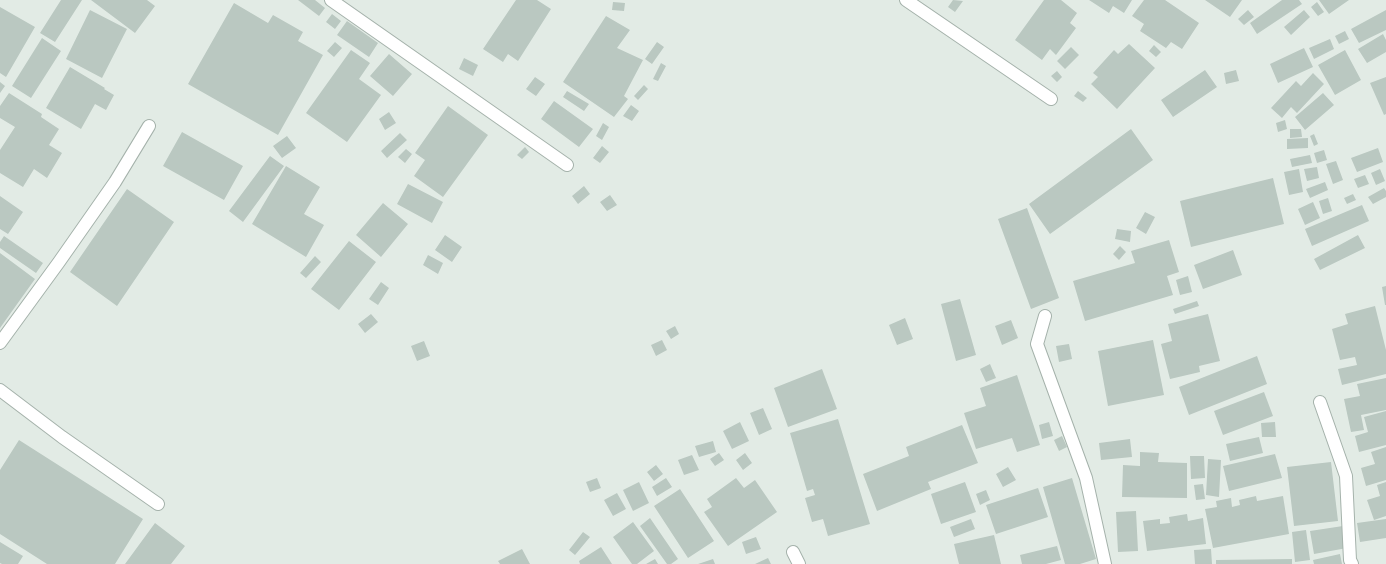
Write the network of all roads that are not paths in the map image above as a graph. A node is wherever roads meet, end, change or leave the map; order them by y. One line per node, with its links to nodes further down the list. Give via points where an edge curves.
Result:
1 (331, 0): 5 (street)
2 (906, 0): 3 (street)
3 (1051, 99)
4 (149, 126): 7 (street, via 115,182)
5 (567, 165)
6 (1045, 316): 13 (street, via 1037,344 1086,478)
7 (0, 343)
8 (0, 390): 10 (street)
9 (1320, 402): 14 (street, via 1346,476)
10 (158, 504)
11 (793, 552): 12 (street)
12 (799, 564)
13 (1105, 564)
14 (1352, 564)

